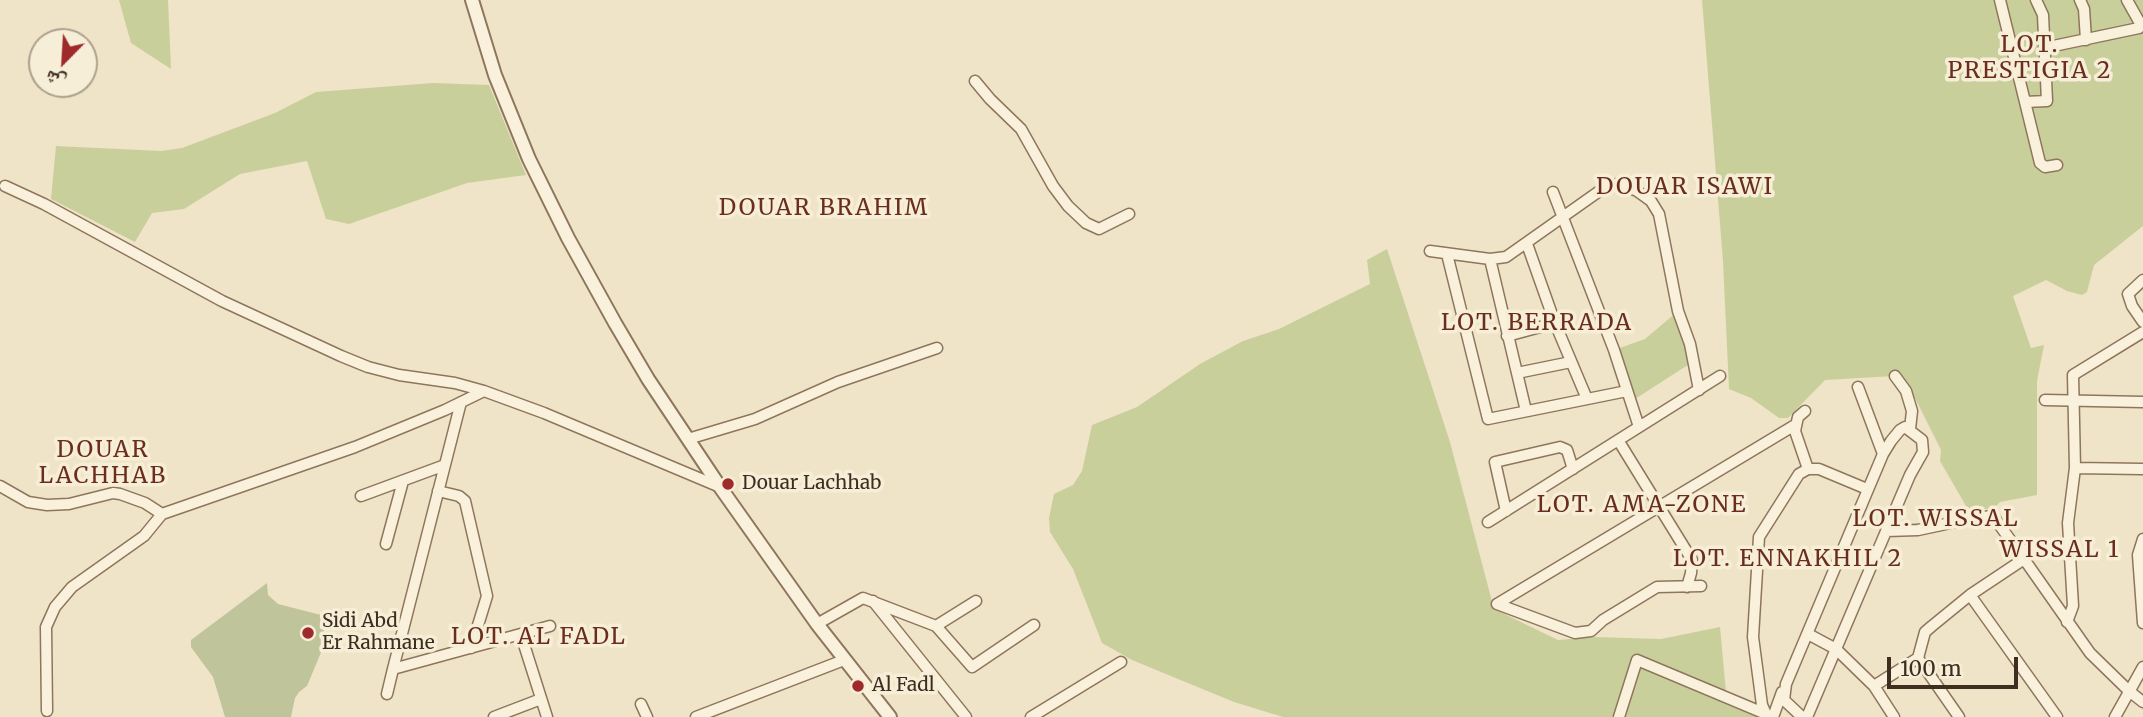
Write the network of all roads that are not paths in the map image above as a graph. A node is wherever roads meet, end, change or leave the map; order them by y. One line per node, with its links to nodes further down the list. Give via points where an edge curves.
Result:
1 (472, 0): 43 (street, via 495,75 529,159 615,323)
2 (2000, 0): 9 (street)
3 (2036, 0): 7 (street, via 2043,15)
4 (2080, 0): 6 (street)
5 (2130, 1): 6 (street, via 2139,28)
6 (2086, 40): 7 (street)
7 (2044, 48): 9 (street, via 2047,101)
8 (975, 81): 13 (street, via 1021,129 1053,186 1086,223 1099,229)
9 (2025, 102): 10 (street, via 2040,163 2050,168)
10 (2057, 165)
11 (5, 186): 31 (street, via 222,302 341,356 368,367)
12 (1553, 192): 14 (street)
13 (1129, 214)
14 (1563, 218): 15 (street); 30 (street, via 1608,185 1620,184 1651,201 1659,214); 32 (street)
15 (1527, 244): 18 (street, via 1506,257); 21 (street)
16 (1430, 251): 17 (street)
17 (1447, 254): 18 (street); 38 (street, via 1488,419)
18 (1490, 259): 23 (street)
19 (2143, 280): 20 (street, via 2128,294)
20 (2143, 322)
21 (1555, 323): 23 (street); 25 (street)
22 (2143, 332): 36 (street, via 2073,375)
23 (1507, 336): 26 (street)
24 (937, 348): 43 (street, via 838,382 755,419)
25 (1571, 362): 26 (street); 33 (street)
26 (1517, 373): 38 (street)
27 (1720, 376): 30 (street)
28 (1895, 376): 42 (street, via 1912,411)
29 (1858, 387): 45 (street)
30 (1699, 390): 41 (street)
31 (484, 391): 35 (street); 53 (street)
32 (1627, 391): 33 (street); 41 (street)
33 (1587, 399): 38 (street)
34 (2045, 400): 36 (street)
35 (461, 402): 46 (street); 59 (street, via 355,447)
36 (2074, 402): 37 (street); 47 (street)
37 (2143, 402)
38 (1526, 411)
39 (1805, 411): 40 (street)
40 (1795, 425): 49 (street); 57 (street)
41 (1639, 427): 44 (street)
42 (1910, 429): 45 (street, via 1900,430); 61 (street, via 1922,440 1923,452)
43 (688, 439): 53 (street)
44 (1618, 440): 48 (street); 57 (street)
45 (1883, 454): 54 (street)
46 (445, 465): 51 (street); 55 (street)
47 (2075, 468): 50 (street); 64 (street)
48 (1573, 469): 58 (street); 58 (street, via 1567,450 1560,447 1495,462)
49 (1808, 469): 54 (street, via 1819,469); 94 (street, via 1799,474 1759,537 1754,637 1762,705)
50 (2143, 469)
51 (403, 481): 56 (street); 63 (street)
52 (0, 486): 59 (street, via 28,502 47,505 120,494)
53 (720, 487): 73 (street)
54 (1867, 489): 77 (street)
55 (438, 491): 79 (street, via 465,501 487,596); 85 (street)
56 (361, 495)
57 (1657, 506): 67 (street, via 1692,560); 67 (street, via 1497,604 1575,634 1591,631 1657,587)
58 (1506, 511): 60 (street)
59 (162, 514): 93 (street, via 144,536 72,587 55,607 46,628)
60 (1488, 522)
61 (1886, 531): 65 (street, via 1993,516); 80 (street)
62 (2143, 539): 72 (street, via 2138,555)
63 (386, 544)
64 (2068, 544): 65 (street); 71 (street, via 2073,606)
65 (2021, 555): 68 (street); 71 (street)
66 (1702, 586): 67 (street)
67 (1687, 587)
68 (1970, 595): 81 (street, via 1925,632); 106 (street)
69 (873, 601): 73 (street, via 863,598); 76 (street); 100 (street)
70 (976, 601): 76 (street)
71 (2067, 622): 88 (street, via 2090,653)
72 (2143, 623)
73 (817, 624): 82 (street)
74 (1034, 625): 76 (street, via 972,667)
75 (550, 626): 78 (street)
76 (936, 626)
77 (1808, 634): 80 (street); 86 (street)
78 (521, 635): 79 (street); 90 (street)
79 (471, 648): 85 (street)
80 (1836, 649): 87 (street); 103 (street)
81 (1918, 658): 87 (street); 105 (street)
82 (844, 660): 98 (street); 99 (street)
83 (1121, 662): 101 (street)
84 (2143, 667): 88 (street)
85 (393, 669): 89 (street)
86 (1786, 684): 94 (street); 103 (street, via 1784,700)
87 (1874, 686): 104 (street)
88 (2129, 691): 91 (street); 107 (street)
89 (387, 694)
90 (541, 699): 95 (street); 96 (street)
91 (2143, 702)
92 (641, 704): 97 (street)
93 (47, 711)
94 (1769, 716): 102 (street, via 1637,660)
95 (494, 717)
96 (547, 717)
97 (647, 717)
98 (696, 717)
99 (890, 717)
100 (966, 717)
101 (1031, 717)
102 (1619, 717)
103 (1804, 717)
104 (1894, 717)
105 (1959, 717)
106 (2057, 717)
107 (2116, 717)

